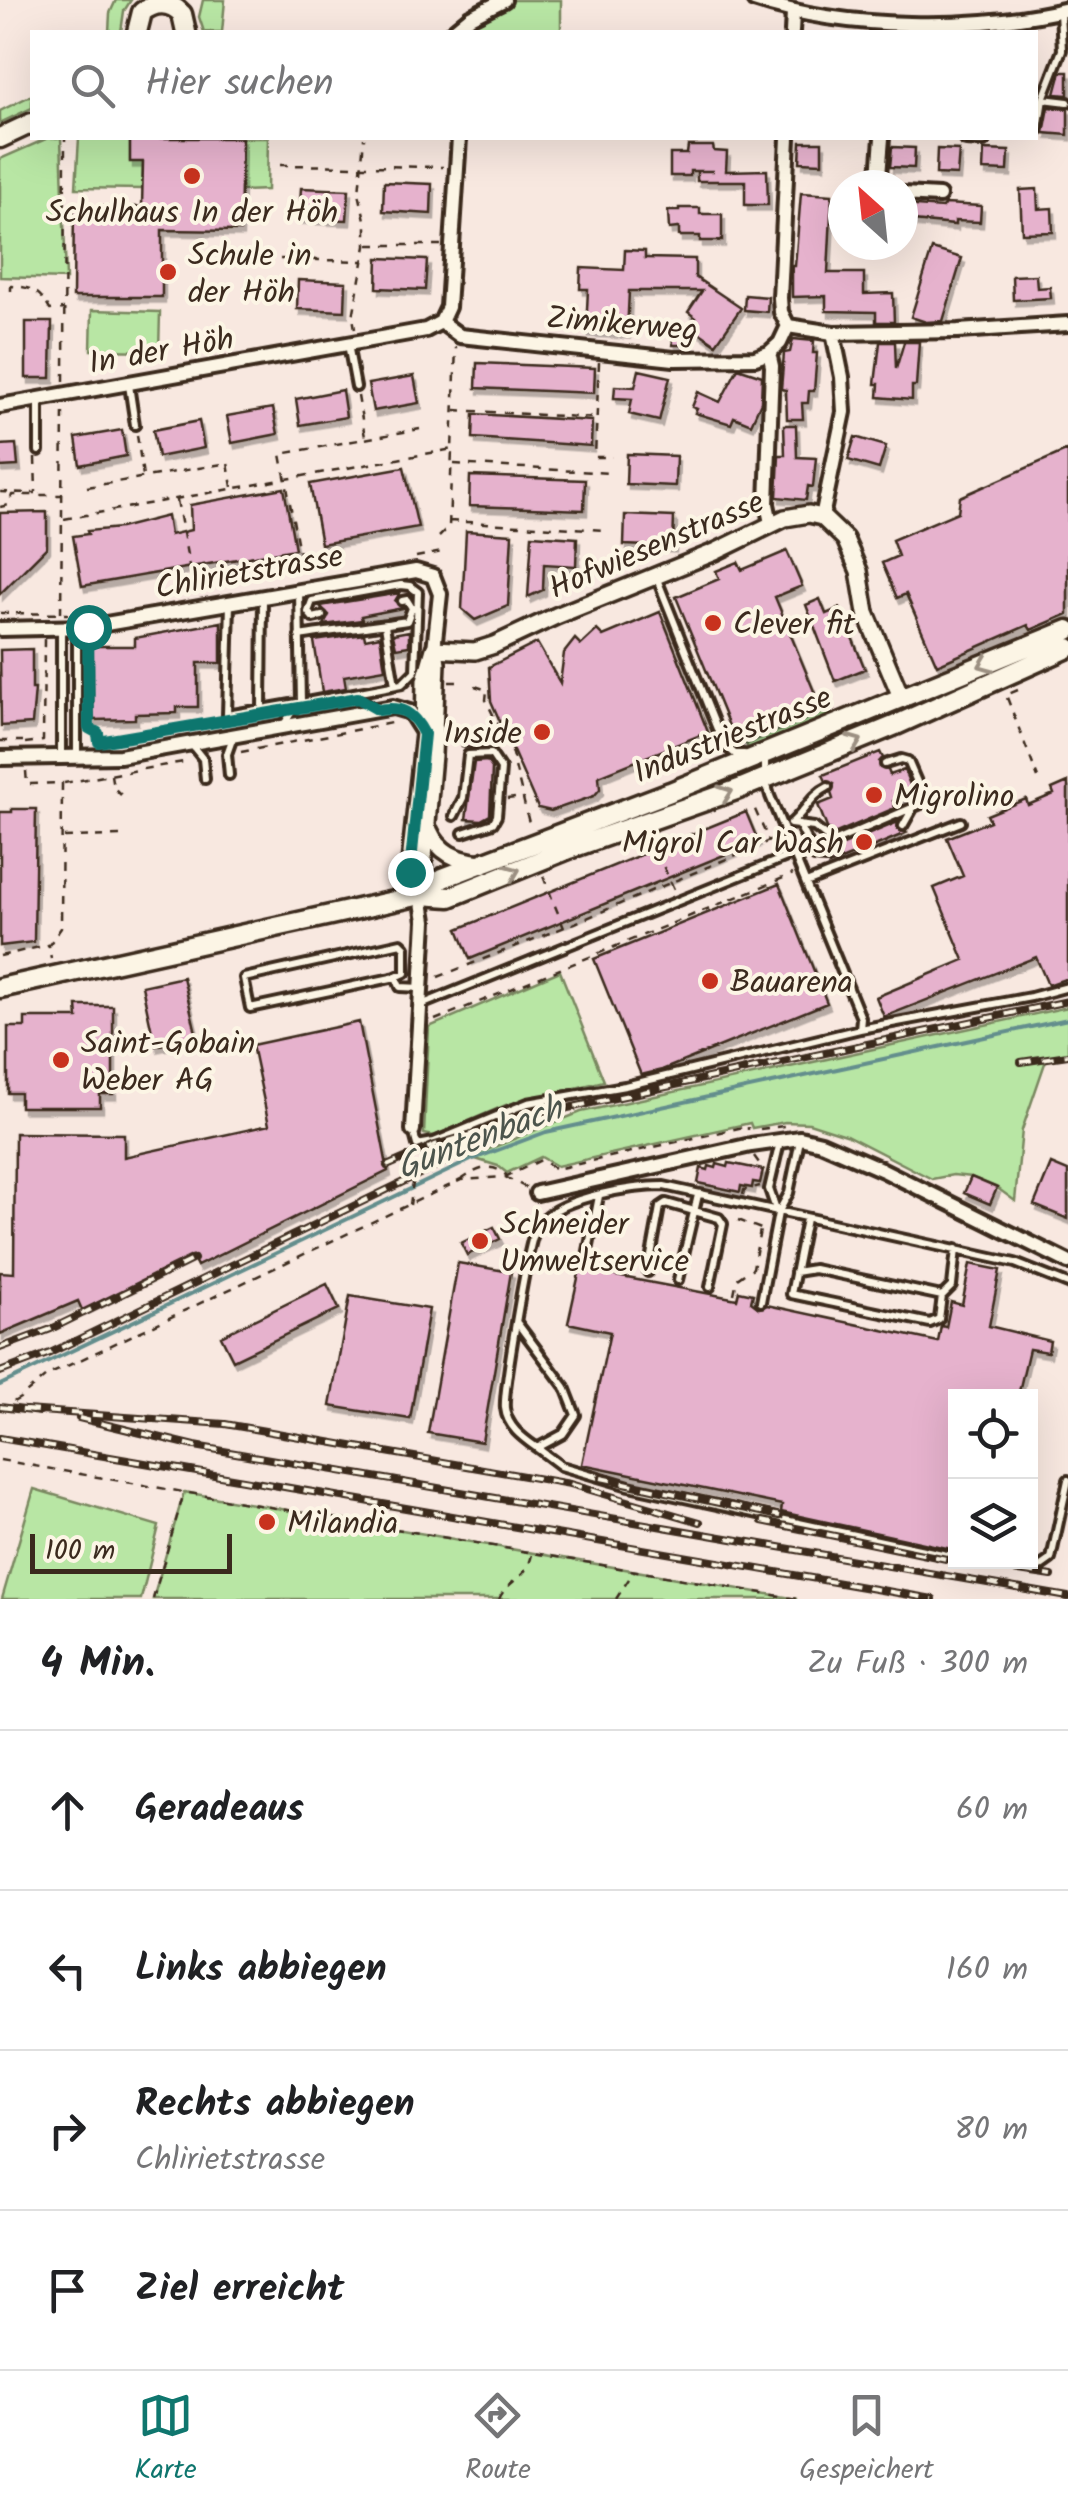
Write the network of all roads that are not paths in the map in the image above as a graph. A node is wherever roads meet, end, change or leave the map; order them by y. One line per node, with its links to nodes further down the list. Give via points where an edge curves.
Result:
1 (504, 0): 9 (street)
2 (754, 0): 5 (street)
3 (179, 4): 7 (main road, via 150,6); 8 (main road)
4 (1064, 10): 6 (street); 11 (lane, via 1062,50)
5 (793, 13): 6 (street); 10 (street)
6 (892, 27)
7 (137, 30)
8 (186, 30)
9 (454, 30)
10 (792, 30)
11 (1043, 99): 12 (lane); 14 (lane)
12 (1068, 102)
13 (30, 124): 15 (main road)
14 (1038, 130)
15 (0, 138)
16 (459, 140): 22 (street, via 448,307)
17 (788, 140): 24 (street, via 780,298)
18 (882, 140): 19 (street)
19 (881, 170)
20 (918, 195): 21 (street)
21 (939, 196)
22 (441, 322): 26 (street, In der Höh); 27 (street, Zimikerweg, via 460,336 599,351 674,358)
23 (1068, 324): 25 (street)
24 (788, 326): 25 (street); 27 (street)
25 (833, 333): 34 (street, via 844,412)
26 (353, 344): 28 (street, In der Höh); 29 (lane)
27 (768, 353): 35 (street)
28 (128, 384): 30 (street, In der Höh); 32 (lane)
29 (356, 387)
30 (39, 400): 31 (street, In der Höh); 33 (lane)
31 (0, 406)
32 (135, 425)
33 (39, 452)
34 (822, 517): 35 (street, Hofwiesenstrasse, via 797,514); 53 (street, via 854,557 866,612)
35 (772, 524): 36 (street, Hofwiesenstrasse)
36 (656, 576): 49 (street, Hofwiesenstrasse, via 494,645); 61 (lane, via 724,744 735,754)
37 (299, 591): 38 (street, Chlirietstrasse); 47 (lane); 49 (street, Chlirietstrasse, via 416,571 433,576 440,594)
38 (263, 597): 40 (street, Chlirietstrasse); 56 (lane)
39 (402, 601): 43 (lane, via 412,608 407,621)
40 (230, 603): 42 (street, Chlirietstrasse); 56 (lane, via 227,715)
41 (322, 616): 50 (lane, via 308,612 318,597 415,588 415,672)
42 (74, 621): 44 (street, Chlirietstrasse); 64 (lane)
43 (384, 625): 47 (lane); 50 (lane)
44 (61, 628): 45 (street, Chlirietstrasse); 63 (lane)
45 (0, 629)
46 (1068, 630): 53 (main road, Industriestrasse, one-way to 53)
47 (299, 636): 54 (lane)
48 (1068, 648): 67 (main road, Industriestrasse, one-way to 48)
49 (434, 649): 51 (street, Chlirietstrasse)
50 (394, 684): 52 (lane)
51 (434, 692): 55 (lane); 58 (street, Chlirietstrasse); 74 (street, Chlirietstrasse)
52 (350, 693): 54 (lane); 55 (lane)
53 (902, 698): 61 (main road, Industriestrasse)
54 (299, 703): 56 (lane); 57 (lane)
55 (386, 708): 57 (street); 58 (street, via 410,712)
56 (262, 709)
57 (282, 728): 59 (street)
58 (424, 734): 81 (street, Chlirietstrasse, via 410,872)
59 (234, 736): 60 (street); 66 (lane)
60 (191, 743): 64 (street); 68 (lane)
61 (766, 753): 67 (lane); 79 (main road, Industriestrasse)
62 (0, 758): 63 (street)
63 (61, 758): 64 (street)
64 (77, 758)
65 (885, 764): 70 (lane, via 909,763 922,795)
66 (229, 775)
67 (764, 778): 73 (lane); 81 (main road, Industriestrasse, one-way to 67, via 450,897)
68 (206, 779)
69 (828, 787): 73 (lane)
70 (912, 810): 73 (lane, via 833,842 814,827); 75 (lane)
71 (454, 816): 76 (lane, via 468,755 492,754 501,769 497,816)
72 (960, 822): 80 (lane)
73 (791, 825): 77 (lane); 78 (lane, via 815,857)
74 (427, 826): 79 (street, via 448,855); 81 (street, Chlirietstrasse)
75 (903, 826)
76 (463, 833)
77 (794, 854): 80 (lane); 86 (lane)
78 (825, 858)
79 (485, 864): 81 (main road, Industriestrasse, via 443,878)
80 (806, 882): 87 (lane)
81 (420, 895): 84 (main road, Industriestrasse); 85 (street)
82 (396, 978): 82 (lane, via 250,1008 244,978 400,943 405,973); 85 (lane, via 400,987)
83 (1068, 987): 87 (lane)
84 (0, 988)
85 (422, 988): 86 (street)
86 (421, 1005): 88 (street)
87 (860, 1029): 88 (lane, via 528,1104 417,1145)
88 (414, 1130)
89 (800, 1138): 90 (street); 95 (lane); 99 (street, via 883,1170)
90 (781, 1139): 91 (street); 95 (lane, via 770,1189)
91 (537, 1194)
92 (698, 1195): 93 (lane, via 641,1186); 94 (lane); 95 (lane)
93 (599, 1196): 98 (lane); 107 (lane, via 556,1209 541,1222)
94 (692, 1210): 100 (lane, via 660,1207); 102 (lane); 104 (lane, via 723,1224)
95 (778, 1213): 96 (lane); 106 (lane)
96 (806, 1219): 97 (lane); 101 (lane)
97 (956, 1249): 103 (lane); 105 (lane, via 952,1286)
98 (587, 1256)
99 (1068, 1262)
100 (648, 1272)
101 (794, 1272): 105 (lane, via 814,1269); 105 (lane, via 791,1294 930,1324 938,1320)
102 (678, 1280)
103 (1068, 1284)
104 (710, 1287)
105 (942, 1296)
106 (761, 1302)
107 (518, 1324): 108 (lane, via 504,1406 509,1422); 108 (lane, via 565,1386 576,1414 562,1434)
108 (538, 1448): 110 (lane, via 562,1466 629,1486)
109 (1068, 1480): 111 (lane, via 1050,1560)
110 (948, 1555)
111 (1038, 1568)

